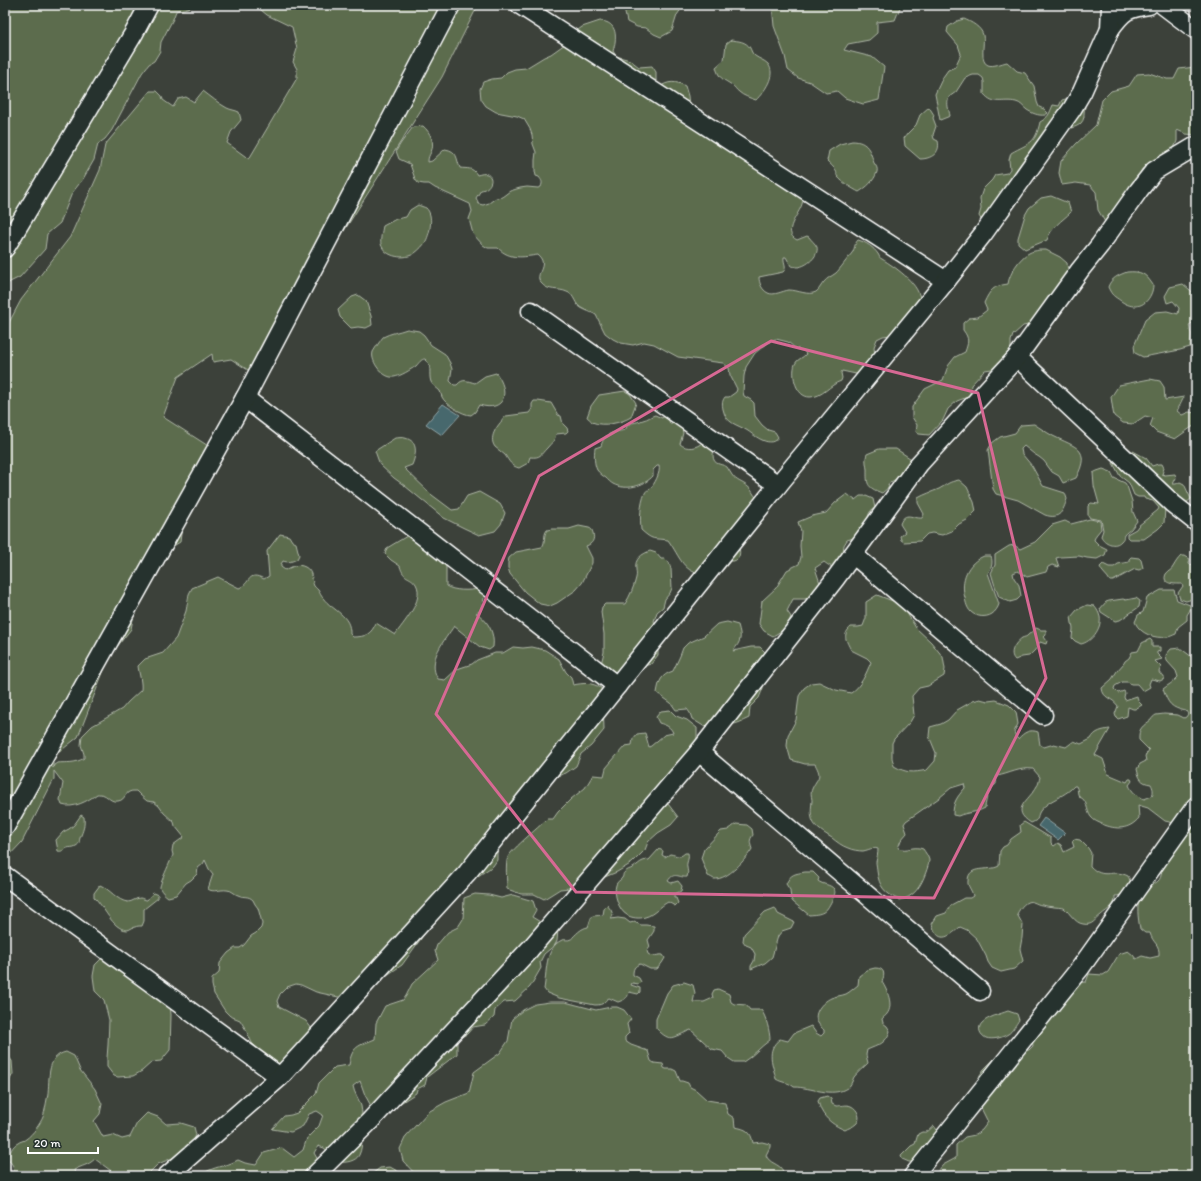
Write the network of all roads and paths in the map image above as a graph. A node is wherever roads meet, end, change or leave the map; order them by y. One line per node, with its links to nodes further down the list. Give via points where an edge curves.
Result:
1 (149, 5): 9 (street)
2 (451, 5): 13 (street)
3 (520, 5): 10 (street)
4 (1111, 5): 6 (street)
5 (1158, 5): 6 (street, via 1138,6 1128,10 1119,16); 7 (street)
6 (1110, 30): 10 (street, via 1072,109 983,234)
7 (1196, 30)
8 (1196, 146): 12 (street, via 1154,171)
9 (5, 248)
10 (946, 281): 14 (street)
11 (531, 311): 14 (street)
12 (1017, 357): 15 (street, via 1173,504); 16 (street, via 919,464)
13 (245, 398): 17 (street); 21 (street)
14 (778, 485): 17 (street)
15 (1196, 522)
16 (852, 555): 18 (street); 19 (street, via 836,579)
17 (617, 686): 24 (street, via 467,873)
18 (1043, 715)
19 (699, 752): 23 (street); 26 (street, via 530,949 370,1121)
20 (1196, 806): 27 (street, via 1081,967)
21 (5, 827)
22 (5, 876): 24 (street)
23 (980, 991)
24 (280, 1077): 25 (street)
25 (167, 1176)
26 (314, 1176)
27 (913, 1176)

